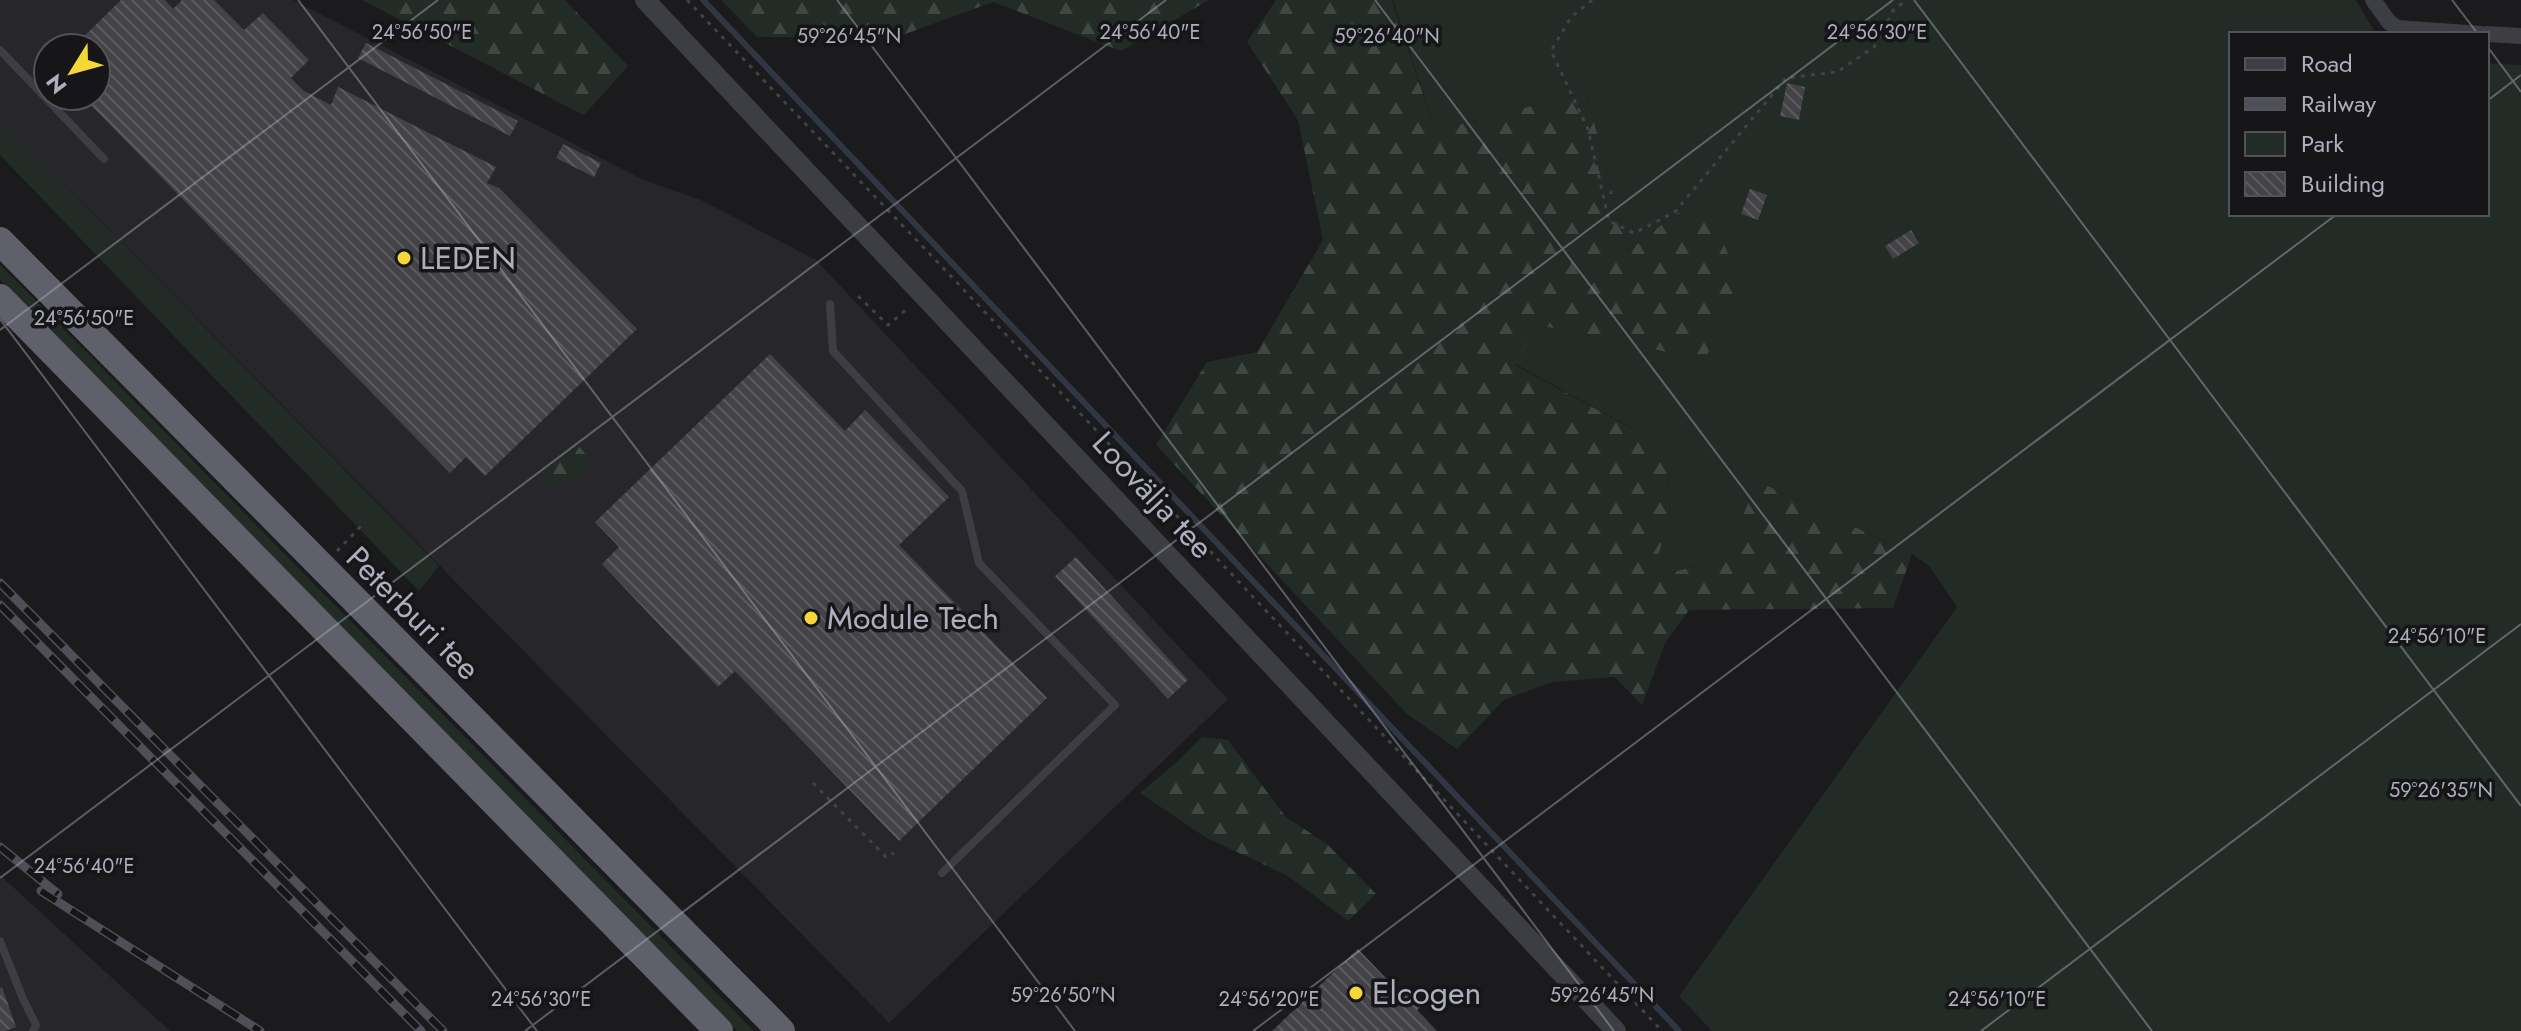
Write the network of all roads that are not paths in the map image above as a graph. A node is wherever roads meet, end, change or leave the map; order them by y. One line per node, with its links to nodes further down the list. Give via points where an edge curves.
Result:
1 (645, 0): 16 (street, Loovälja tee, via 927,291)
2 (2373, 0): 3 (street, via 2397,28)
3 (2453, 32)
4 (2489, 34): 5 (street)
5 (2521, 36)
6 (0, 50): 7 (lane)
7 (104, 159)
8 (0, 241): 15 (highway, Peterburi tee)
9 (0, 298): 14 (highway)
10 (830, 304): 11 (lane, via 833,351 962,491 979,563 1115,705)
11 (942, 873)
12 (0, 941): 13 (lane, via 36,1025)
13 (33, 1031)
14 (719, 1031)
15 (781, 1031)
16 (1616, 1031)

